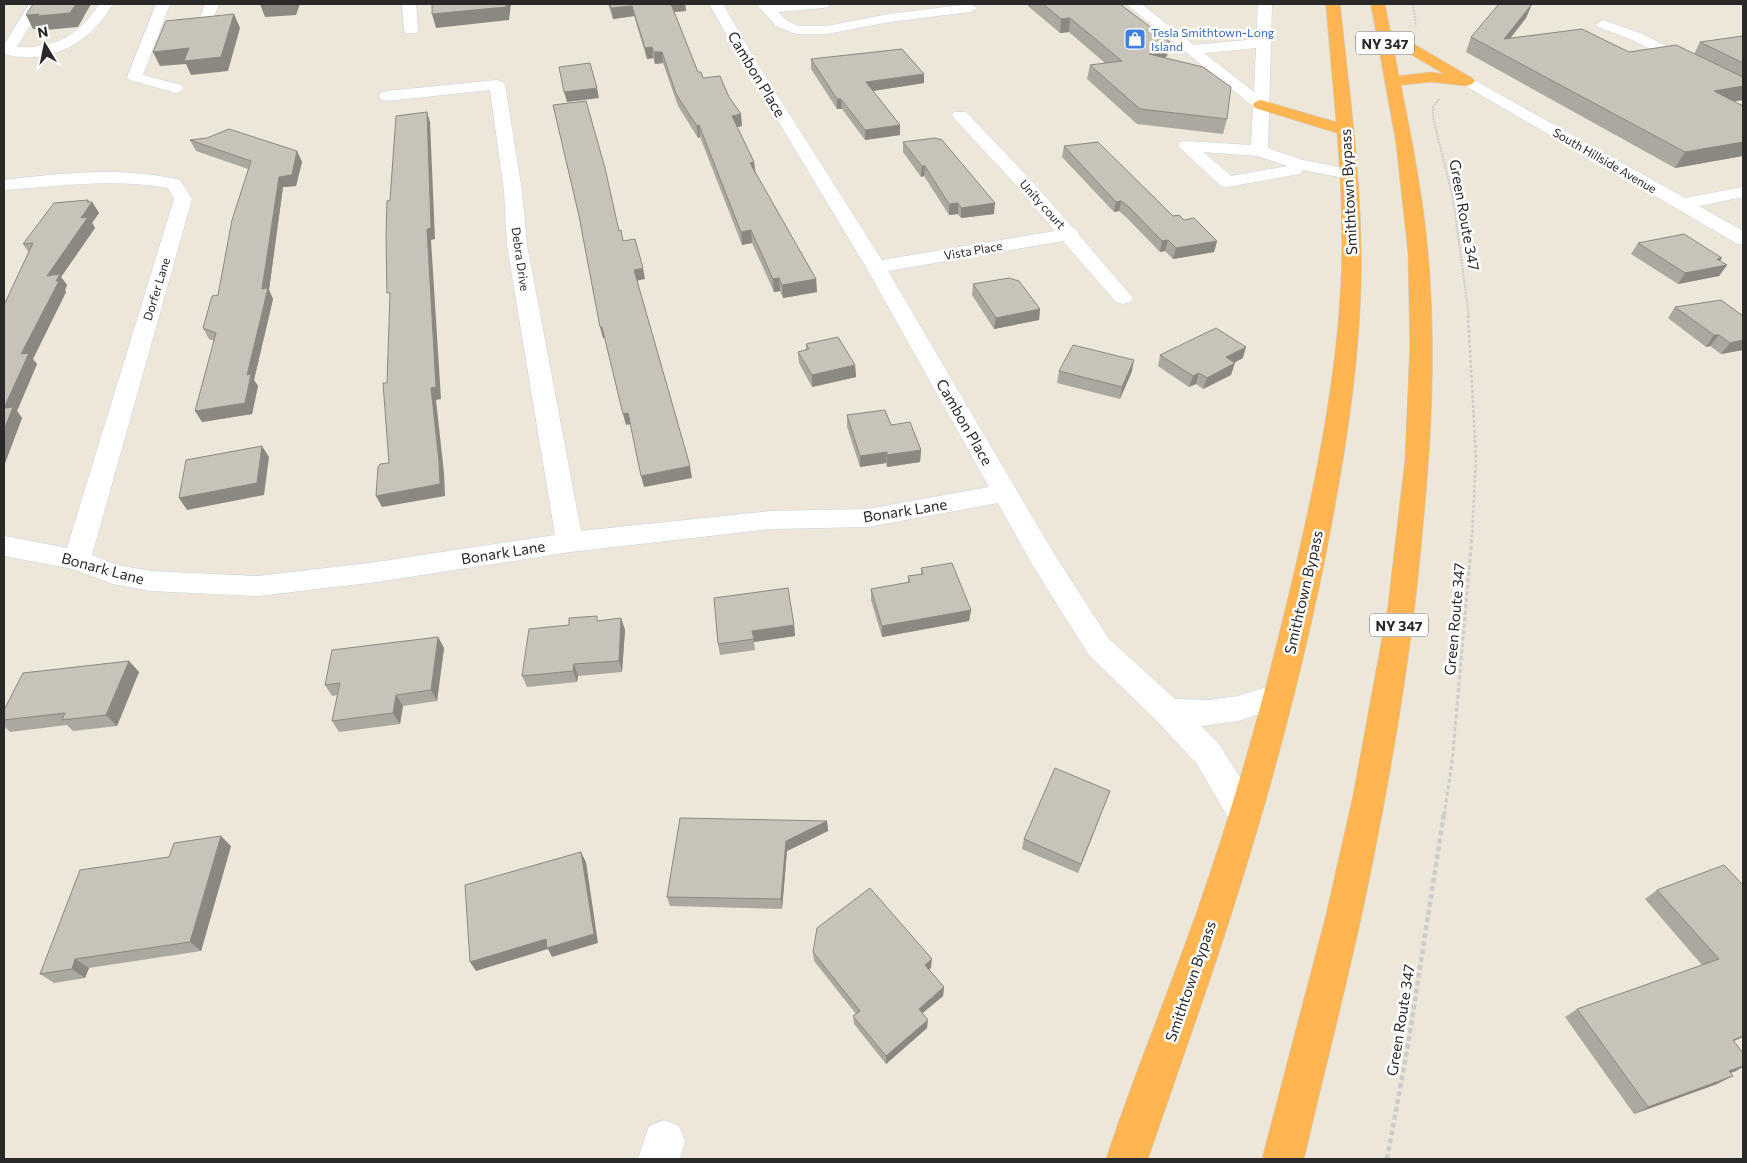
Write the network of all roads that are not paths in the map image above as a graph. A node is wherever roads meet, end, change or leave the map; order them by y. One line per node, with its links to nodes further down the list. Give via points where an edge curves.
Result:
1 (36, 4): 2 (street, via 8,51 36,52 74,40 85,34)
2 (106, 4)
3 (163, 4): 21 (street)
4 (212, 4): 21 (street, via 206,21)
5 (716, 4): 46 (street, Cambon Place)
6 (822, 4): 14 (street)
7 (876, 4): 18 (street)
8 (1132, 4): 26 (street)
9 (1264, 4): 25 (street)
10 (1378, 4): 24 (highway, NY 347)
11 (409, 5): 12 (street); 22 (street)
12 (426, 5)
13 (1331, 5): 34 (highway, Smithtown Bypass / NY 347)
14 (806, 6): 15 (street); 23 (street)
15 (766, 7): 23 (street, via 781,23 796,30)
16 (970, 8): 18 (street)
17 (853, 11): 19 (street)
18 (889, 18): 19 (street)
19 (865, 24): 23 (street)
20 (1603, 24): 32 (street, via 1635,36)
21 (154, 27): 31 (street, via 135,77)
22 (411, 30)
23 (827, 30)
24 (1383, 32): 29 (highway, NY 347); 30 (highway)
25 (1263, 43): 26 (street); 27 (street)
26 (1192, 50): 28 (street)
27 (1262, 66): 28 (street); 35 (street)
28 (1220, 72): 35 (street)
29 (1392, 81): 30 (highway, via 1431,77); 56 (highway, NY 347, via 1414,212 1419,287 1420,400 1411,528 1402,606 1369,796 1342,924)
30 (1467, 81): 43 (street, South Hillside Avenue)
31 (176, 88)
32 (1743, 90)
33 (387, 96): 49 (street, Debra Drive, via 497,85 513,191 517,245)
34 (1328, 102): 35 (highway); 37 (highway, Smithtown Bypass / NY 347)
35 (1261, 105): 37 (highway); 38 (street)
36 (960, 115): 44 (street, Unity court)
37 (1346, 130): 40 (highway, Smithtown Bypass / NY 347)
38 (1259, 151): 39 (street); 39 (street, via 1186,146 1228,182 1294,170)
39 (1299, 164): 40 (street)
40 (1349, 174): 52 (highway, Smithtown Bypass / NY 347, via 1351,285 1342,384 1318,526)
41 (4, 185): 51 (street, Dorfer Lane, via 74,178 148,178 174,184 183,199)
42 (1743, 192): 43 (street)
43 (1682, 204): 45 (street, South Hillside Avenue)
44 (1070, 234): 46 (street, Vista Place); 47 (street, Unity court)
45 (1743, 239)
46 (876, 267): 48 (street, Cambon Place)
47 (1123, 298)
48 (1006, 492): 49 (street, Bonark Lane, via 868,518 771,520); 53 (street, Cambon Place, via 1043,560 1099,647)
49 (570, 542): 51 (street, Bonark Lane, via 377,572 258,586 151,581 113,574)
50 (4, 546): 51 (street, Bonark Lane)
51 (77, 560)
52 (1279, 695): 53 (street, via 1241,709 1210,714); 54 (highway, Smithtown Bypass / NY 347)
53 (1167, 711): 54 (street, Cambon Place, via 1208,754)
54 (1245, 815): 55 (highway, Smithtown Bypass / NY 347)
55 (1127, 1159)
56 (1283, 1159)

